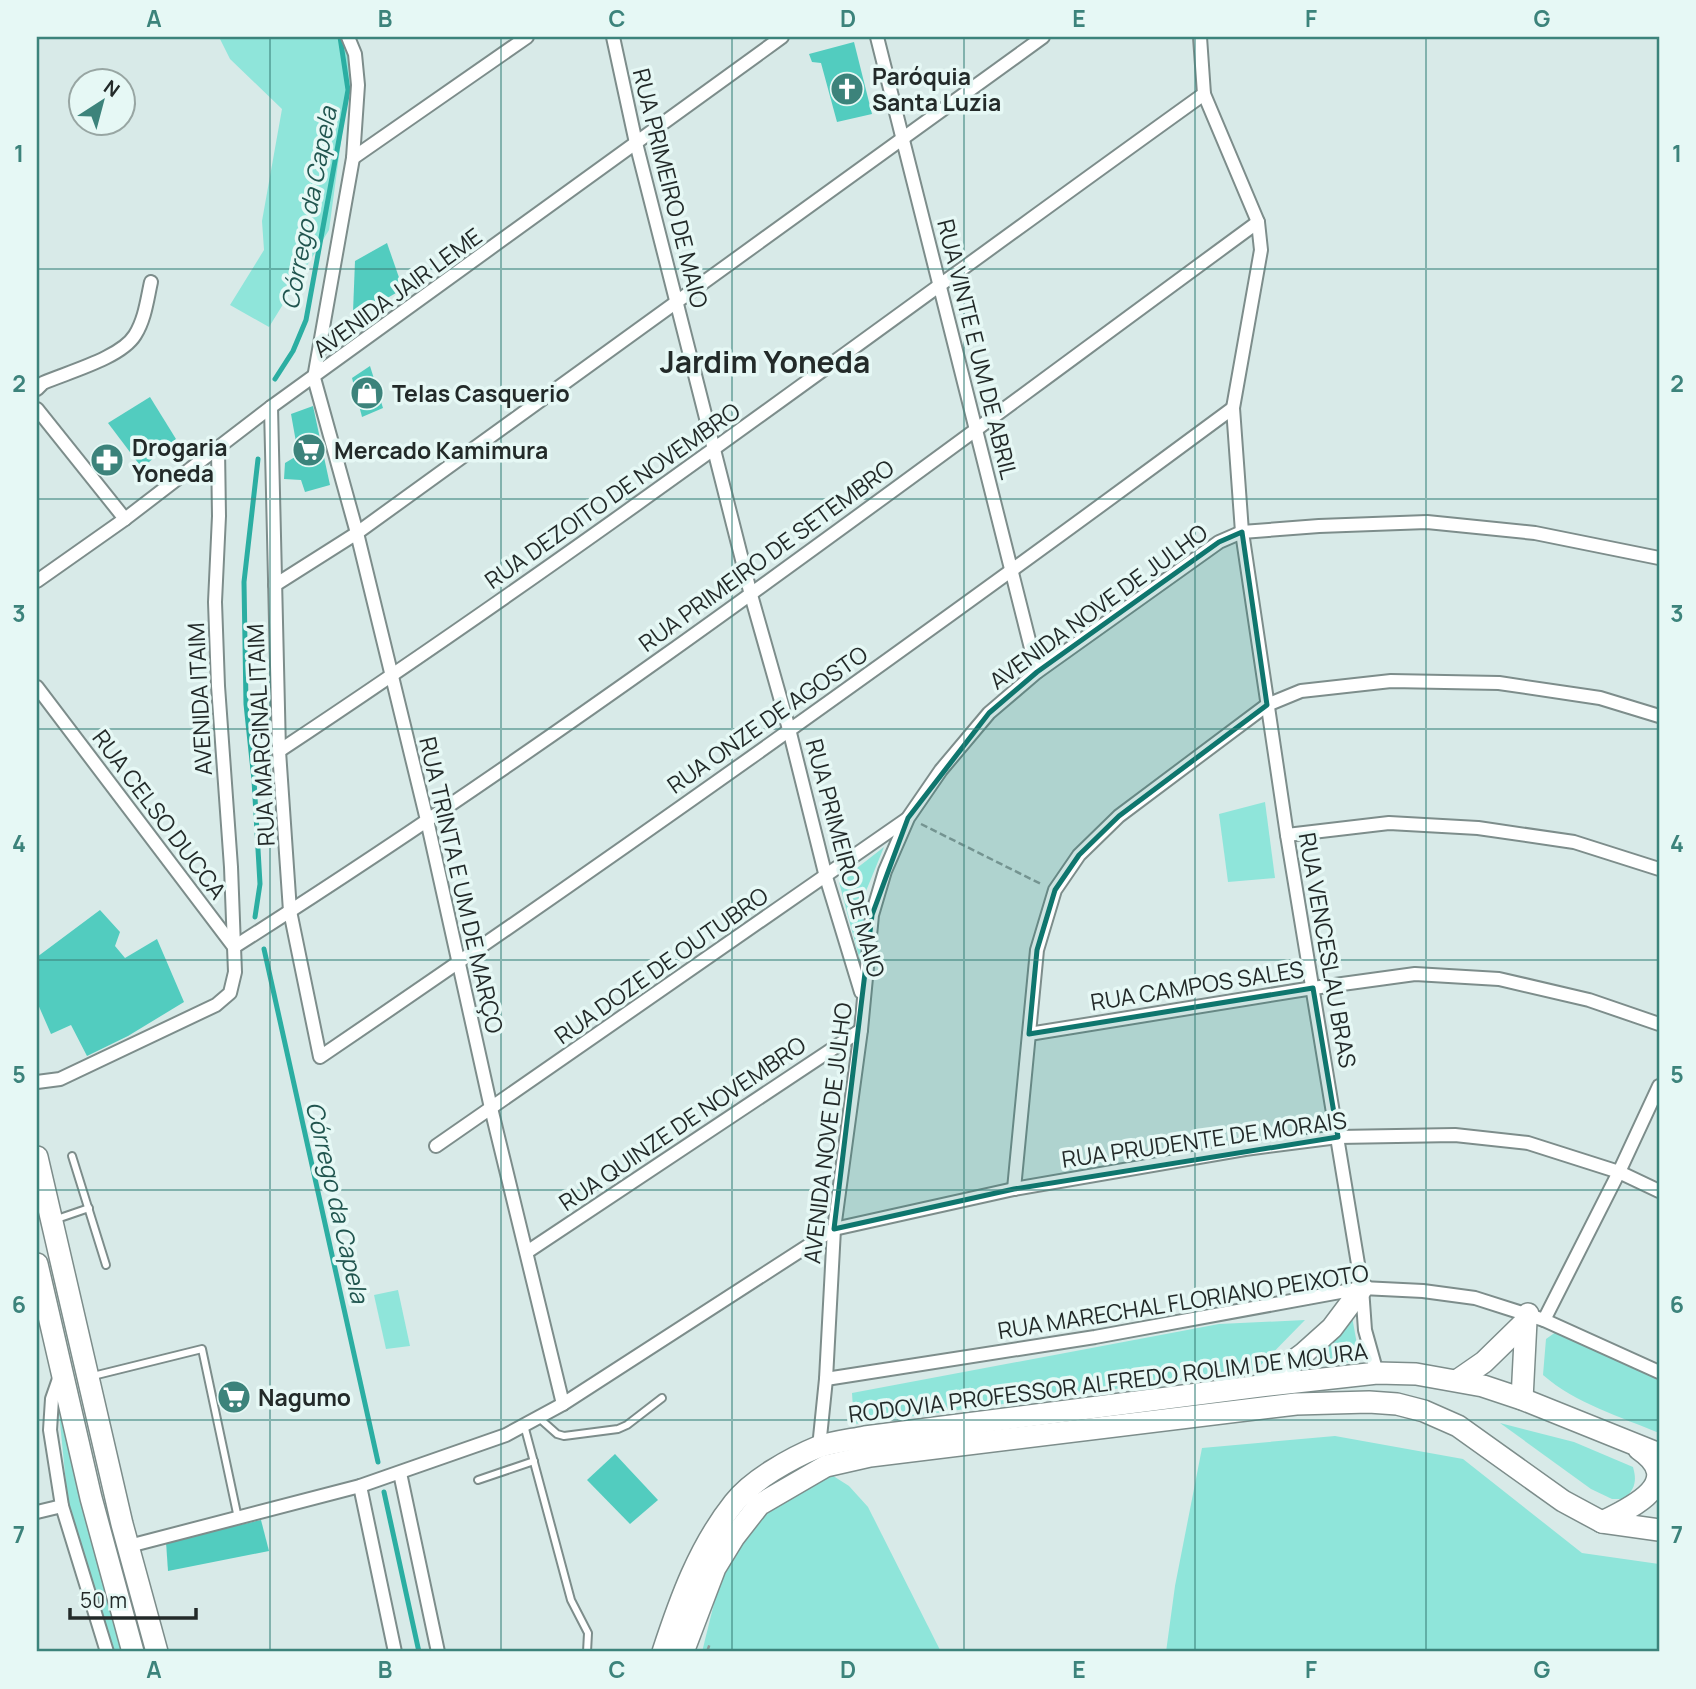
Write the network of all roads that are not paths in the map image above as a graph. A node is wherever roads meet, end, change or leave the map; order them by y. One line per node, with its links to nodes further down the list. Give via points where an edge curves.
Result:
1 (348, 37): 11 (street, via 358,85)
2 (527, 37): 11 (street)
3 (613, 37): 10 (street, RUA PRIMEIRO DE MAIO)
4 (782, 37): 10 (street, AVENIDA JAIR LEME)
5 (877, 37): 9 (street, RUA VINTE E UM DE ABRIL)
6 (1043, 37): 9 (street)
7 (1200, 37): 8 (street, AVENIDA NOVE DE JULHO)
8 (1203, 94): 12 (street, AVENIDA NOVE DE JULHO); 14 (street, RUA DEZOITO DE NOVEMBRO)
9 (903, 140): 14 (street, RUA VINTE E UM DE ABRIL); 15 (street)
10 (636, 143): 15 (street, RUA PRIMEIRO DE MAIO); 16 (street, AVENIDA JAIR LEME)
11 (353, 158): 16 (street)
12 (1258, 222): 19 (street, AVENIDA NOVE DE JULHO, via 1261,250); 21 (street, RUA PRIMEIRO DE SETEMBRO)
13 (150, 282): 17 (street, via 143,318 127,344)
14 (939, 284): 21 (street, RUA VINTE E UM DE ABRIL); 22 (street, RUA DEZOITO DE NOVEMBRO)
15 (677, 300): 22 (street, RUA PRIMEIRO DE MAIO); 26 (street)
16 (314, 378): 18 (street, AVENIDA JAIR LEME); 26 (street, RUA TRINTA E UM DE MARÇO)
17 (37, 389)
18 (271, 407): 23 (street, AVENIDA JAIR LEME); 30 (street, RUA MARGINAL ITAIM)
19 (1233, 408): 25 (street, AVENIDA NOVE DE JULHO); 28 (street, RUA ONZE DE AGOSTO)
20 (37, 409): 24 (street)
21 (976, 429): 28 (street, RUA VINTE E UM DE ABRIL); 31 (street, RUA PRIMEIRO DE SETEMBRO)
22 (715, 448): 31 (street, RUA PRIMEIRO DE MAIO); 33 (street, RUA DEZOITO DE NOVEMBRO)
23 (218, 449): 24 (street, AVENIDA JAIR LEME); 45 (street, AVENIDA ITAIM, via 215,616)
24 (125, 519): 29 (street, AVENIDA JAIR LEME)
25 (1242, 532): 27 (street, via 1427,522 1535,533); 32 (street, AVENIDA NOVE DE JULHO, via 1219,542); 35 (street, RUA VENCESLAU BRAS)
26 (357, 533): 30 (street); 33 (street, RUA TRINTA E UM DE MARÇO)
27 (1659, 558)
28 (1013, 572): 32 (street, RUA VINTE E UM DE ABRIL); 37 (street, RUA ONZE DE AGOSTO)
29 (37, 581)
30 (275, 585): 38 (street, RUA MARGINAL ITAIM)
31 (751, 595): 37 (street, RUA PRIMEIRO DE MAIO); 40 (street, RUA PRIMEIRO DE SETEMBRO)
32 (1037, 672): 39 (street, AVENIDA NOVE DE JULHO, via 989,713 941,769)
33 (392, 676): 38 (street, RUA DEZOITO DE NOVEMBRO); 40 (street, RUA TRINTA E UM DE MARÇO)
34 (37, 687): 45 (street, RUA CELSO DUCCA)
35 (1267, 705): 36 (street, via 1301,691 1391,681 1499,683 1600,698); 41 (street, RUA VENCESLAU BRAS); 51 (street, via 1119,816 1079,855 1055,890 1037,950)
36 (1659, 716)
37 (789, 729): 43 (street, RUA PRIMEIRO DE MAIO); 46 (street, RUA ONZE DE AGOSTO)
38 (279, 751): 44 (street, RUA MARGINAL ITAIM)
39 (908, 818): 43 (street, RUA DOZE DE OUTUBRO); 48 (street, AVENIDA NOVE DE JULHO, via 872,915)
40 (427, 820): 44 (street, RUA PRIMEIRO DE SETEMBRO); 46 (street, RUA TRINTA E UM DE MARÇO)
41 (1287, 835): 42 (street, via 1389,823 1478,828 1574,842); 47 (street, RUA VENCESLAU BRAS)
42 (1659, 869)
43 (826, 877): 48 (street, RUA PRIMEIRO DE MAIO); 55 (street, RUA DOZE DE OUTUBRO)
44 (290, 911): 45 (street, RUA PRIMEIRO DE SETEMBRO); 52 (street, RUA MARGINAL ITAIM)
45 (234, 947): 53 (street, via 230,993 216,1005 60,1079)
46 (460, 962): 52 (street, RUA ONZE DE AGOSTO); 55 (street, RUA TRINTA E UM DE MARÇO)
47 (1313, 988): 49 (street, RUA CAMPOS SALES, via 1415,974 1499,979 1589,1000); 51 (street, RUA CAMPOS SALES); 56 (street, RUA VENCESLAU BRAS)
48 (863, 999): 50 (street, AVENIDA NOVE DE JULHO)
49 (1659, 1024)
50 (861, 1030): 65 (street, AVENIDA NOVE DE JULHO); 66 (street, RUA QUINZE DE NOVEMBRO)
51 (1029, 1034): 61 (street)
52 (320, 1057)
53 (37, 1082)
54 (1659, 1086): 60 (street)
55 (491, 1108): 57 (street, RUA DOZE DE OUTUBRO); 66 (street, RUA TRINTA E UM DE MARÇO)
56 (1338, 1138): 60 (street, RUA PRUDENTE DE MORAIS, via 1455,1135 1528,1143); 61 (street, RUA PRUDENTE DE MORAIS, via 1245,1149); 69 (street, RUA VENCESLAU BRAS)
57 (436, 1146)
58 (72, 1156): 63 (lane)
59 (37, 1157): 64 (main road)
60 (1619, 1172): 62 (street, RUA PRUDENTE DE MORAIS); 71 (street)
61 (1014, 1189): 65 (street, RUA PRUDENTE DE MORAIS)
62 (1659, 1191)
63 (89, 1208): 64 (lane); 68 (lane)
64 (52, 1221): 75 (main road)
65 (834, 1229): 76 (street, AVENIDA NOVE DE JULHO); 81 (street)
66 (527, 1252): 81 (street, RUA TRINTA E UM DE MARÇO)
67 (37, 1264): 70 (main road)
68 (106, 1265)
69 (1362, 1288): 71 (street, RUA MARECHAL FLORIANO PEIXOTO, via 1475,1298); 74 (street, RUA VENCESLAU BRAS, via 1365,1330); 76 (street, RUA MARECHAL FLORIANO PEIXOTO, via 1095,1337); 78 (main road, via 1332,1328)
70 (41, 1305): 72 (main road)
71 (1533, 1318): 73 (street, RUA MARECHAL FLORIANO PEIXOTO); 77 (main road); 80 (main road)
72 (62, 1369): 91 (street, via 52,1399 50,1430); 98 (main road)
73 (1659, 1372)
74 (1377, 1373): 77 (main road, RODOVIA PROFESSOR ALFREDO ROLIM DE MOURA); 78 (main road, RODOVIA PROFESSOR ALFREDO ROLIM DE MOURA)
75 (87, 1377): 93 (lane, via 202,1349); 96 (main road)
76 (825, 1379): 85 (street, AVENIDA NOVE DE JULHO)
77 (1458, 1380): 80 (main road, RODOVIA PROFESSOR ALFREDO ROLIM DE MOURA)
78 (1260, 1386): 85 (main road, RODOVIA PROFESSOR ALFREDO ROLIM DE MOURA, via 865,1437)
79 (662, 1398): 82 (lane, via 618,1429 564,1436)
80 (1522, 1399): 84 (main road, RODOVIA PROFESSOR ALFREDO ROLIM DE MOURA)
81 (563, 1404): 82 (street)
82 (539, 1418): 83 (street)
83 (524, 1425): 87 (lane); 88 (street)
84 (1631, 1443): 86 (main road, RODOVIA PROFESSOR ALFREDO ROLIM DE MOURA); 94 (main road, via 1648,1455 1657,1483 1635,1506)
85 (819, 1447): 103 (main road, RODOVIA PROFESSOR ALFREDO ROLIM DE MOURA, via 772,1471 735,1502 680,1598)
86 (1659, 1454)
87 (534, 1461): 89 (lane); 102 (lane, via 571,1600 588,1633)
88 (400, 1473): 90 (street); 101 (street)
89 (478, 1480)
90 (360, 1486): 93 (street); 100 (street)
91 (62, 1506): 92 (street); 97 (street)
92 (37, 1513)
93 (238, 1518): 96 (street)
94 (1602, 1522): 95 (main road, RODOVIA PROFESSOR ALFREDO ROLIM DE MOURA); 104 (main road, RODOVIA PROFESSOR ALFREDO ROLIM DE MOURA, via 1563,1501 1458,1426 1397,1404 1296,1404 870,1456 826,1466 759,1505 715,1568)
95 (1659, 1530)
96 (129, 1546): 99 (main road)
97 (107, 1652)
98 (133, 1652)
99 (157, 1652)
100 (395, 1652)
101 (438, 1652)
102 (587, 1652)
103 (663, 1652)
104 (683, 1652)

